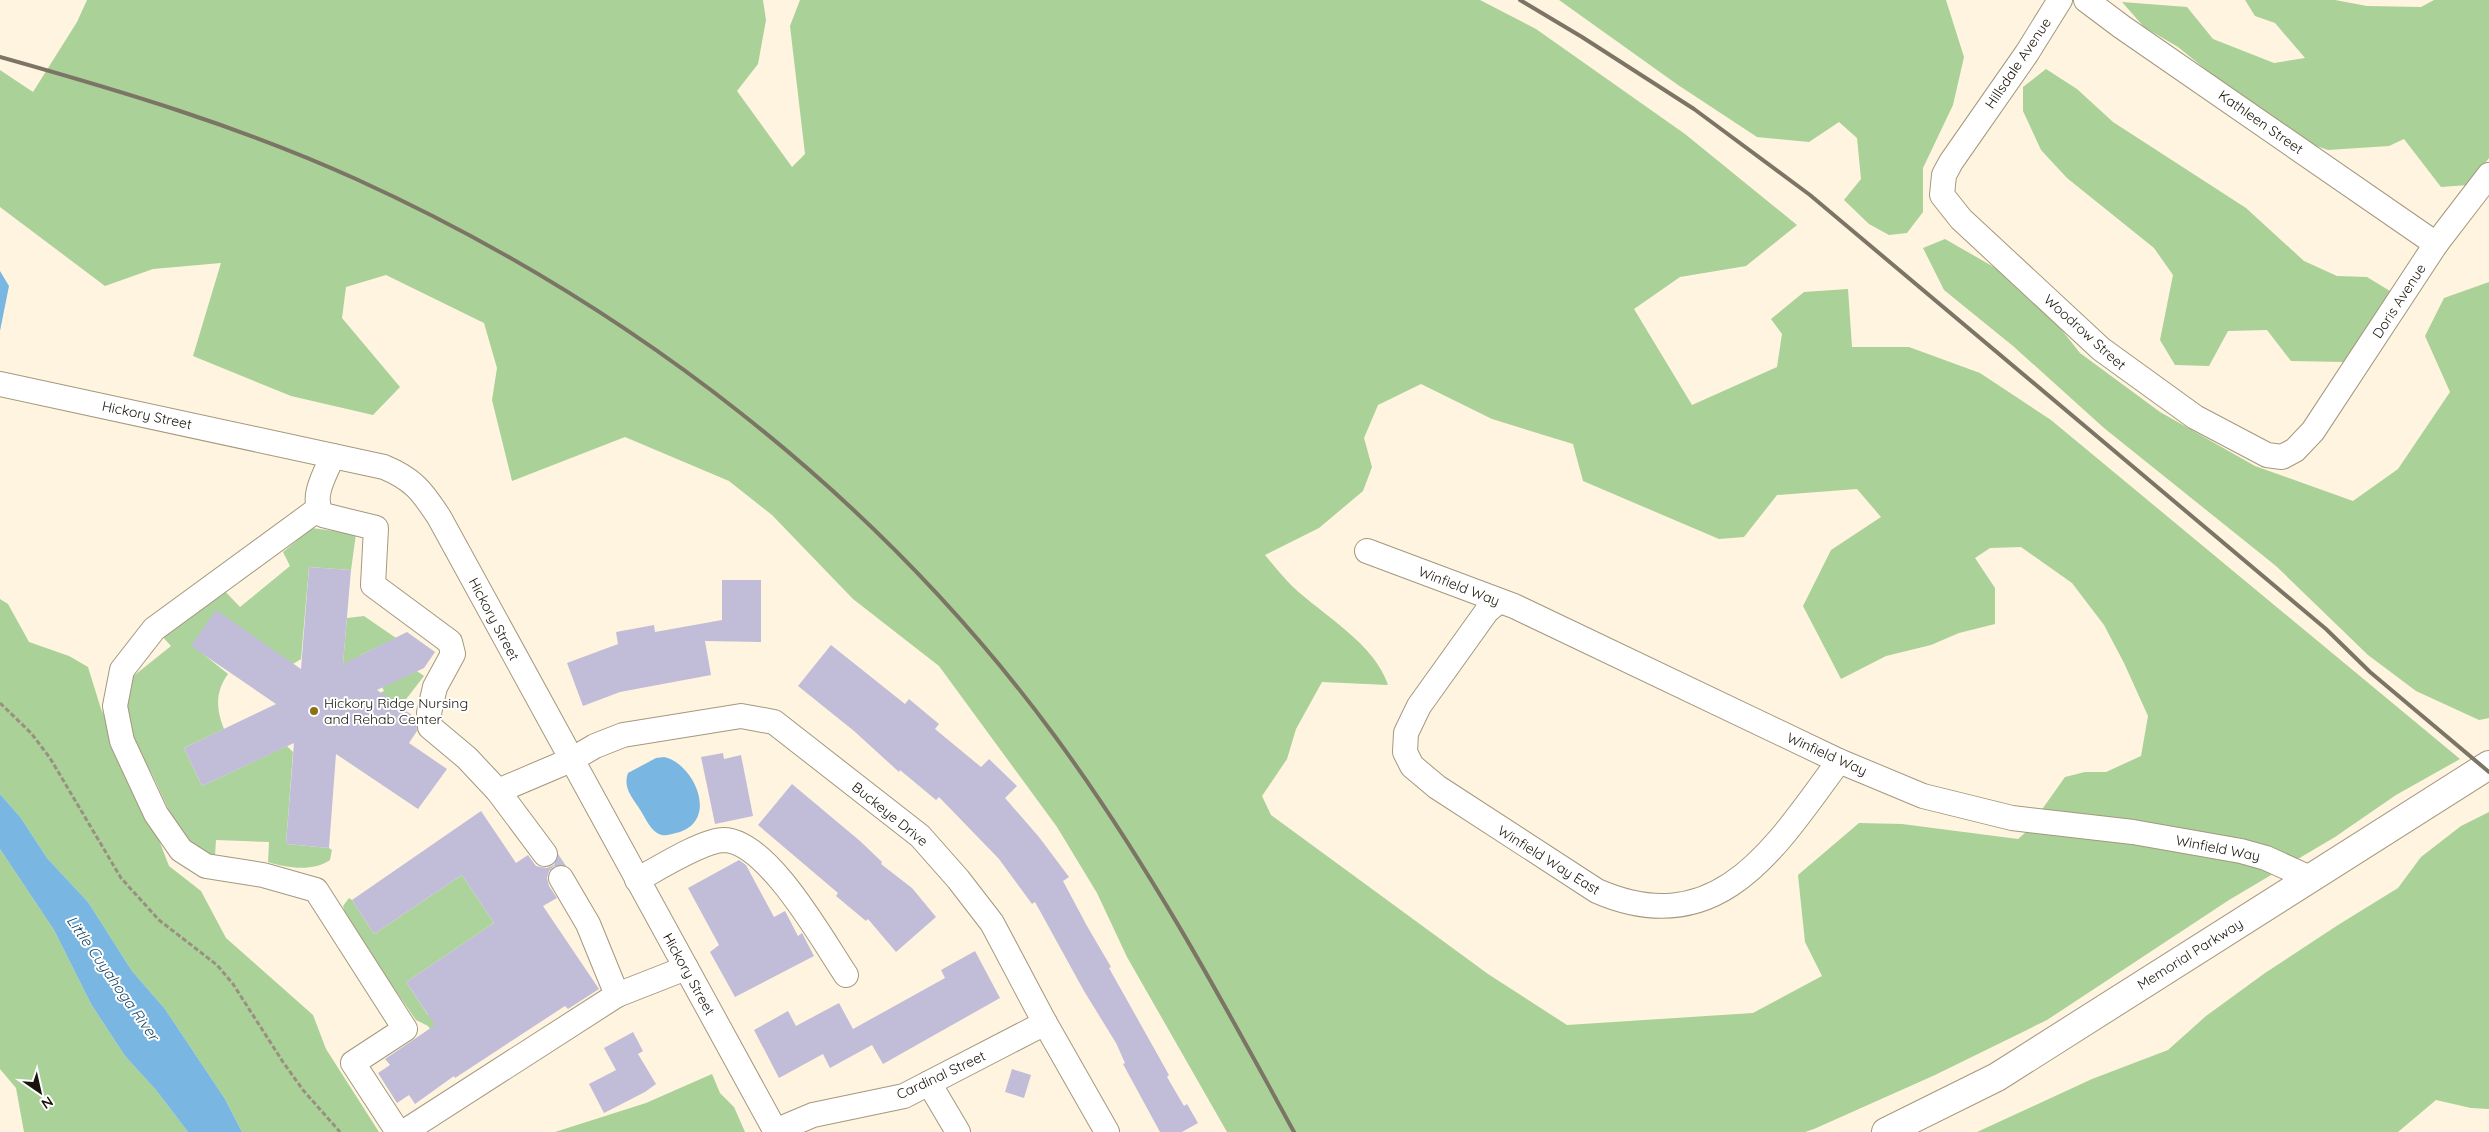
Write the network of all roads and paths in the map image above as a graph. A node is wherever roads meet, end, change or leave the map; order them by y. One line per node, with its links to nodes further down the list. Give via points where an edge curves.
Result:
1 (2060, 0): 3 (street, Hillsdale Avenue)
2 (2086, 0): 5 (street, Kathleen Street)
3 (1975, 126): 7 (street, Woodrow Street, via 1944,175 1942,195 1962,219 2101,350 2195,417 2267,455 2282,457 2295,450)
4 (2489, 175): 5 (street, Doris Avenue)
5 (2436, 244): 7 (street, Doris Avenue)
6 (0, 384): 8 (street, Hickory Street)
7 (2313, 431)
8 (333, 456): 9 (street, via 321,484); 13 (street, Hickory Street, via 401,474 425,496)
9 (318, 510): 16 (street, via 323,515 376,528 373,585 450,642 453,654 435,687 430,727 467,758); 27 (street, via 154,629 122,670 115,706 122,740 152,806 181,850 206,866 263,875 316,890 405,1029 353,1063)
10 (1367, 551): 11 (street, Winfield Way)
11 (1498, 601): 14 (street, Winfield Way); 14 (street, Winfield Way East, via 1486,611 1419,706 1406,733 1405,752 1412,766 1437,787 1597,891 1643,906 1687,902 1726,890 1781,839)
12 (0, 703): 26 (path, via 31,733 50,758 121,878 159,920 217,965 303,1090)
13 (572, 760): 16 (street, Buckeye Drive); 20 (street, Hickory Street); 24 (street, Buckeye Drive, via 623,735 741,716 774,722 927,843 992,923)
14 (1839, 761): 19 (street, Winfield Way, via 1947,803 2012,818 2124,831 2241,851 2266,858)
15 (2489, 765): 19 (main road, Memorial Parkway)
16 (498, 791): 17 (street)
17 (545, 854)
18 (561, 878): 23 (street, via 588,924)
19 (2310, 878): 32 (main road, Memorial Parkway, via 1997,1077)
20 (637, 880): 21 (street, Hickory Street); 22 (street, via 699,847 724,840 749,849 777,874)
21 (686, 968): 23 (street); 29 (street, Hickory Street)
22 (846, 975)
23 (618, 995): 28 (street)
24 (1045, 1023): 25 (street, Cardinal Street); 31 (street, Buckeye Drive)
25 (930, 1083): 29 (street, Cardinal Street, via 904,1096 813,1115); 30 (street)
26 (340, 1132)
27 (398, 1132)
28 (404, 1132)
29 (776, 1132)
30 (958, 1132)
31 (1107, 1132)
32 (1886, 1132)

